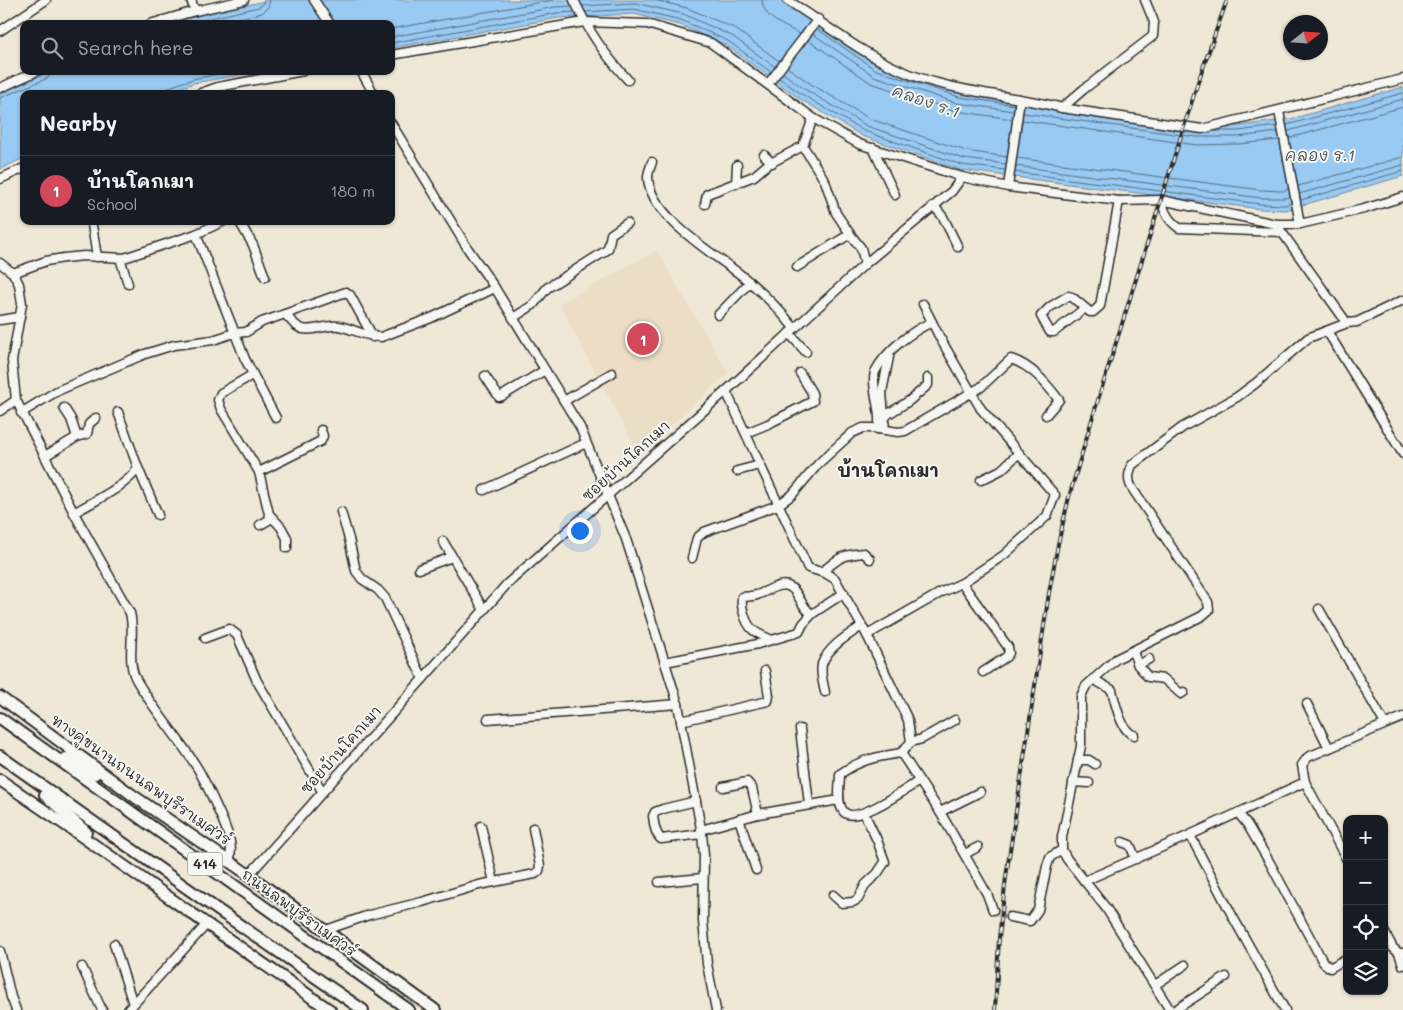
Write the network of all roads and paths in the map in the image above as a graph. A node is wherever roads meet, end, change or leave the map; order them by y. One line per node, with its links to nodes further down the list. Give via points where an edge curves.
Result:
1 (46, 0): 13 (street)
2 (191, 0): 8 (street)
3 (244, 0): 8 (street)
4 (314, 0): 11 (street)
5 (574, 0): 12 (street)
6 (787, 0): 9 (street)
7 (1145, 0): 25 (street, via 1154,22 1153,36)
8 (194, 11): 10 (street)
9 (818, 19): 20 (street); 24 (street, via 853,45 901,71 952,88)
10 (164, 20)
11 (327, 20)
12 (584, 22): 14 (street); 19 (street, via 606,56); 20 (street, via 647,24 711,43)
13 (0, 31)
14 (395, 54)
15 (28, 75): 21 (street)
16 (282, 75): 22 (street)
17 (363, 75): 23 (street)
18 (1403, 79): 26 (street)
19 (628, 80)
20 (768, 84): 27 (street)
21 (0, 88)
22 (209, 90)
23 (372, 90)
24 (1019, 103): 25 (street, via 1039,102); 39 (street)
25 (1062, 108): 26 (street, via 1202,129)
26 (1279, 111): 48 (street)
27 (813, 118): 29 (street); 30 (street, via 859,144)
28 (395, 129): 65 (street)
29 (803, 146): 33 (street); 54 (street, via 825,181 836,213)
30 (873, 148): 36 (street); 40 (street)
31 (764, 155): 33 (street)
32 (652, 162): 63 (street, via 648,177 653,194 665,213 690,237)
33 (772, 163): 38 (street)
34 (737, 165): 38 (street)
35 (20, 170): 37 (street)
36 (962, 177): 39 (street); 45 (street, ซอยบ้านโคกเมา, via 952,191)
37 (0, 178)
38 (736, 184): 44 (street, via 707,194)
39 (1008, 184): 43 (street)
40 (895, 195)
41 (1403, 197): 48 (street)
42 (1161, 200): 43 (street); 47 (street); 52 (street, via 1167,217 1180,228)
43 (1119, 201): 68 (street, via 1101,303 1093,312)
44 (705, 204)
45 (934, 206): 55 (street, via 943,216); 59 (street, ซอยบ้านโคกเมา)
46 (627, 223): 72 (street, via 611,234 604,252 547,288 534,305)
47 (1276, 224): 48 (street); 52 (street)
48 (1300, 224)
49 (92, 225): 56 (street)
50 (215, 225): 53 (street)
51 (241, 225): 62 (street)
52 (1281, 232): 75 (street)
53 (196, 234): 57 (street); 78 (street)
54 (850, 234): 59 (street, via 861,248); 60 (street)
55 (958, 247)
56 (97, 257): 57 (street); 61 (street, via 46,261)
57 (120, 258): 64 (street)
58 (0, 264): 61 (street)
59 (866, 264): 76 (street, ซอยบ้านโคกเมา)
60 (797, 267)
61 (13, 273): 71 (street, via 19,284)
62 (265, 277)
63 (750, 282): 70 (street); 76 (street, via 776,306)
64 (128, 284)
65 (495, 288): 72 (street); 79 (street, via 401,331)
66 (1403, 300): 75 (street, via 1357,322)
67 (924, 304): 74 (street)
68 (1084, 309): 68 (street, via 1054,332 1050,332 1041,316 1068,296)
69 (285, 314): 78 (street, via 246,332); 79 (street, via 301,329 338,326); 79 (street, via 346,292)
70 (718, 315)
71 (20, 317): 73 (street); 90 (street, via 12,361)
72 (514, 318): 82 (street)
73 (0, 320)
74 (932, 322): 81 (street, via 913,332); 89 (street)
75 (1347, 323): 77 (street)
76 (792, 330): 80 (street); 88 (street, ซอยบ้านโคกเมา)
77 (1327, 331): 106 (street); 137 (street, via 1308,338 1256,383 1183,427 1132,465 1128,474 1129,484 1208,602 1209,610)
78 (234, 333): 85 (street); 95 (street, via 145,354 57,391)
79 (372, 337)
80 (806, 352)
81 (890, 353): 99 (street, via 882,392); 100 (street, via 875,373 874,380)
82 (545, 370): 86 (street, via 499,397); 91 (street)
83 (612, 373): 91 (street)
84 (800, 373): 102 (street, via 812,392 813,401)
85 (252, 375): 98 (street); 111 (street, via 221,393 218,400)
86 (485, 376)
87 (928, 378): 99 (street, via 928,385)
88 (726, 390): 102 (street); 114 (street, ซอยบ้านโคกเมา)
89 (971, 392): 96 (street, via 981,387 1011,359 1023,362 1058,400); 100 (street, via 905,431); 105 (street, via 981,409)
90 (16, 400): 93 (street); 95 (street)
91 (564, 401): 104 (street)
92 (64, 408): 103 (street)
93 (0, 411)
94 (118, 412): 109 (street)
95 (21, 413): 107 (street)
96 (1046, 415)
97 (96, 418): 103 (street, via 89,424 87,434)
98 (276, 418)
99 (885, 418): 100 (street)
100 (881, 429): 115 (street, via 863,428 852,433 819,463 792,495)
101 (322, 430): 111 (street, via 321,441)
102 (746, 433): 108 (street)
103 (77, 437): 107 (street)
104 (586, 442): 113 (street); 114 (street)
105 (1019, 452): 112 (street, via 1001,470); 128 (street, via 1055,495 1047,516 1004,555)
106 (1403, 454)
107 (45, 456): 117 (street)
108 (760, 465): 110 (street); 115 (street)
109 (138, 468): 117 (street, via 126,480); 118 (street)
110 (737, 471)
111 (259, 472): 119 (street)
112 (981, 480)
113 (484, 490)
114 (608, 496): 131 (street, ซอยบ้านโคกเมา, via 507,584); 139 (street, via 626,539)
115 (778, 505): 124 (street, via 704,532 697,538); 127 (street, via 808,568)
116 (341, 512): 143 (street, via 356,571 385,598)
117 (74, 513): 194 (street, via 130,613 133,625 130,659 135,679 197,768 210,793 228,836 232,853)
118 (158, 515)
119 (272, 518): 120 (street); 122 (street, via 287,538)
120 (260, 525)
121 (443, 541): 123 (street)
122 (287, 548)
123 (452, 557): 126 (street); 131 (street)
124 (692, 558)
125 (870, 559): 127 (street, via 864,552 851,554 839,558)
126 (419, 569)
127 (821, 572): 129 (street, via 835,579)
128 (962, 583): 134 (street); 142 (street, via 1008,647 1006,657)
129 (844, 593): 132 (street); 133 (street)
130 (1319, 608): 155 (street)
131 (484, 610): 143 (street, ซอยบ้านโคกเมา)
132 (812, 614): 136 (street, via 799,632); 136 (street, via 807,612 790,586 780,585 742,598 747,624 756,633)
133 (862, 626): 134 (street); 145 (street, via 845,637 822,664)
134 (866, 635): 159 (street, via 908,720)
135 (206, 638): 172 (street, via 230,629 237,635 258,681)
136 (772, 640): 139 (street)
137 (1133, 652): 140 (street); 144 (street, via 1116,659)
138 (1149, 659): 140 (street)
139 (664, 662): 148 (street)
140 (1138, 665): 146 (street, via 1148,677 1164,679 1181,694)
141 (765, 670): 154 (street, via 768,701)
142 (983, 672)
143 (423, 679): 172 (street, ซอยบ้านโคกเมา)
144 (1093, 679): 158 (street, via 1112,690 1126,730); 163 (street, via 1081,696)
145 (825, 692)
146 (1184, 692)
147 (0, 697): 174 (main road, ทางคู่ขนานถนนลพบุรีราเมศวร์ / 414)
148 (678, 704): 152 (street); 154 (street)
149 (1308, 704): 160 (street)
150 (1403, 717): 155 (street)
151 (0, 718): 156 (main road, ถนนลพบุรีราเมศวร์ / 414)
152 (488, 719)
153 (954, 720): 159 (street)
154 (681, 721): 176 (street)
155 (1385, 724): 160 (street)
156 (15, 728): 174 (main road); 222 (main road, ถนนลพบุรีราเมศวร์ / 414)
157 (800, 729): 177 (street)
158 (1134, 735)
159 (911, 742): 161 (street)
160 (1329, 748): 169 (street, via 1308,757 1302,765)
161 (901, 753): 167 (street); 175 (street, via 877,756 840,774)
162 (0, 756): 165 (main road, 414)
163 (1078, 760): 164 (street); 168 (street)
164 (1094, 764)
165 (17, 768): 192 (main road); 221 (main road, 414)
166 (0, 780): 192 (main road)
167 (919, 780): 178 (street); 179 (street)
168 (1073, 782): 170 (street); 189 (street)
169 (1305, 782): 180 (street); 190 (street)
170 (1089, 783)
171 (723, 787): 181 (street, via 747,782 752,788)
172 (322, 791): 196 (street, ซอยบ้านโคกเมา)
173 (980, 792): 178 (street)
174 (135, 797): 194 (main road, ทางคู่ขนานถนนลพบุรีราเมศวร์ / 414)
175 (839, 800): 177 (street); 179 (street, via 844,813 851,816)
176 (696, 801): 185 (street); 185 (street, via 658,811 653,816 658,836 662,839)
177 (810, 804): 181 (street)
178 (940, 812): 191 (street)
179 (864, 813): 201 (street, via 885,862 852,902 842,903)
180 (1238, 813): 186 (street); 210 (street, via 1270,863 1323,962 1330,968)
181 (758, 814): 182 (street)
182 (739, 819): 185 (street); 195 (street)
183 (481, 826): 199 (street)
184 (533, 828): 199 (street, via 539,871 530,876)
185 (701, 832): 197 (street)
186 (1190, 836): 193 (street); 226 (street)
187 (1122, 842): 193 (street, via 1130,845)
188 (978, 847): 191 (street)
189 (1062, 850): 198 (street); 203 (street, via 1050,857 1038,910 1030,922)
190 (1343, 853)
191 (965, 854): 202 (street)
192 (111, 855): 204 (main road)
193 (1136, 859): 198 (street)
194 (229, 861): 196 (main road, ทางคู่ขนานถนนลพบุรีราเมศวร์ / 414)
195 (756, 870)
196 (249, 875): 205 (main road, ทางคู่ขนานถนนลพบุรีราเมศวร์ / 414)
197 (703, 878): 200 (street); 223 (street, via 702,921)
198 (1084, 881): 215 (street, via 1106,908)
199 (494, 882): 205 (street, via 369,915)
200 (659, 882)
201 (833, 895)
202 (993, 910)
203 (1010, 917)
204 (206, 925): 216 (street); 220 (main road)
205 (326, 930): 217 (main road, ทางคู่ขนานถนนลพบุรีราเมศวร์ / 414)
206 (1388, 939): 209 (street)
207 (114, 944): 216 (street)
208 (0, 951): 218 (street)
209 (1401, 953): 212 (street)
210 (1343, 960)
211 (1185, 965): 215 (street)
212 (1403, 965)
213 (82, 967): 219 (street)
214 (1226, 977): 225 (street)
215 (1155, 985): 224 (street)
216 (130, 1007)
217 (432, 1008)
218 (16, 1010)
219 (102, 1010)
220 (330, 1010)
221 (363, 1010)
222 (409, 1010)
223 (716, 1010)
224 (1170, 1010)
225 (1175, 1010)
226 (1285, 1010)

